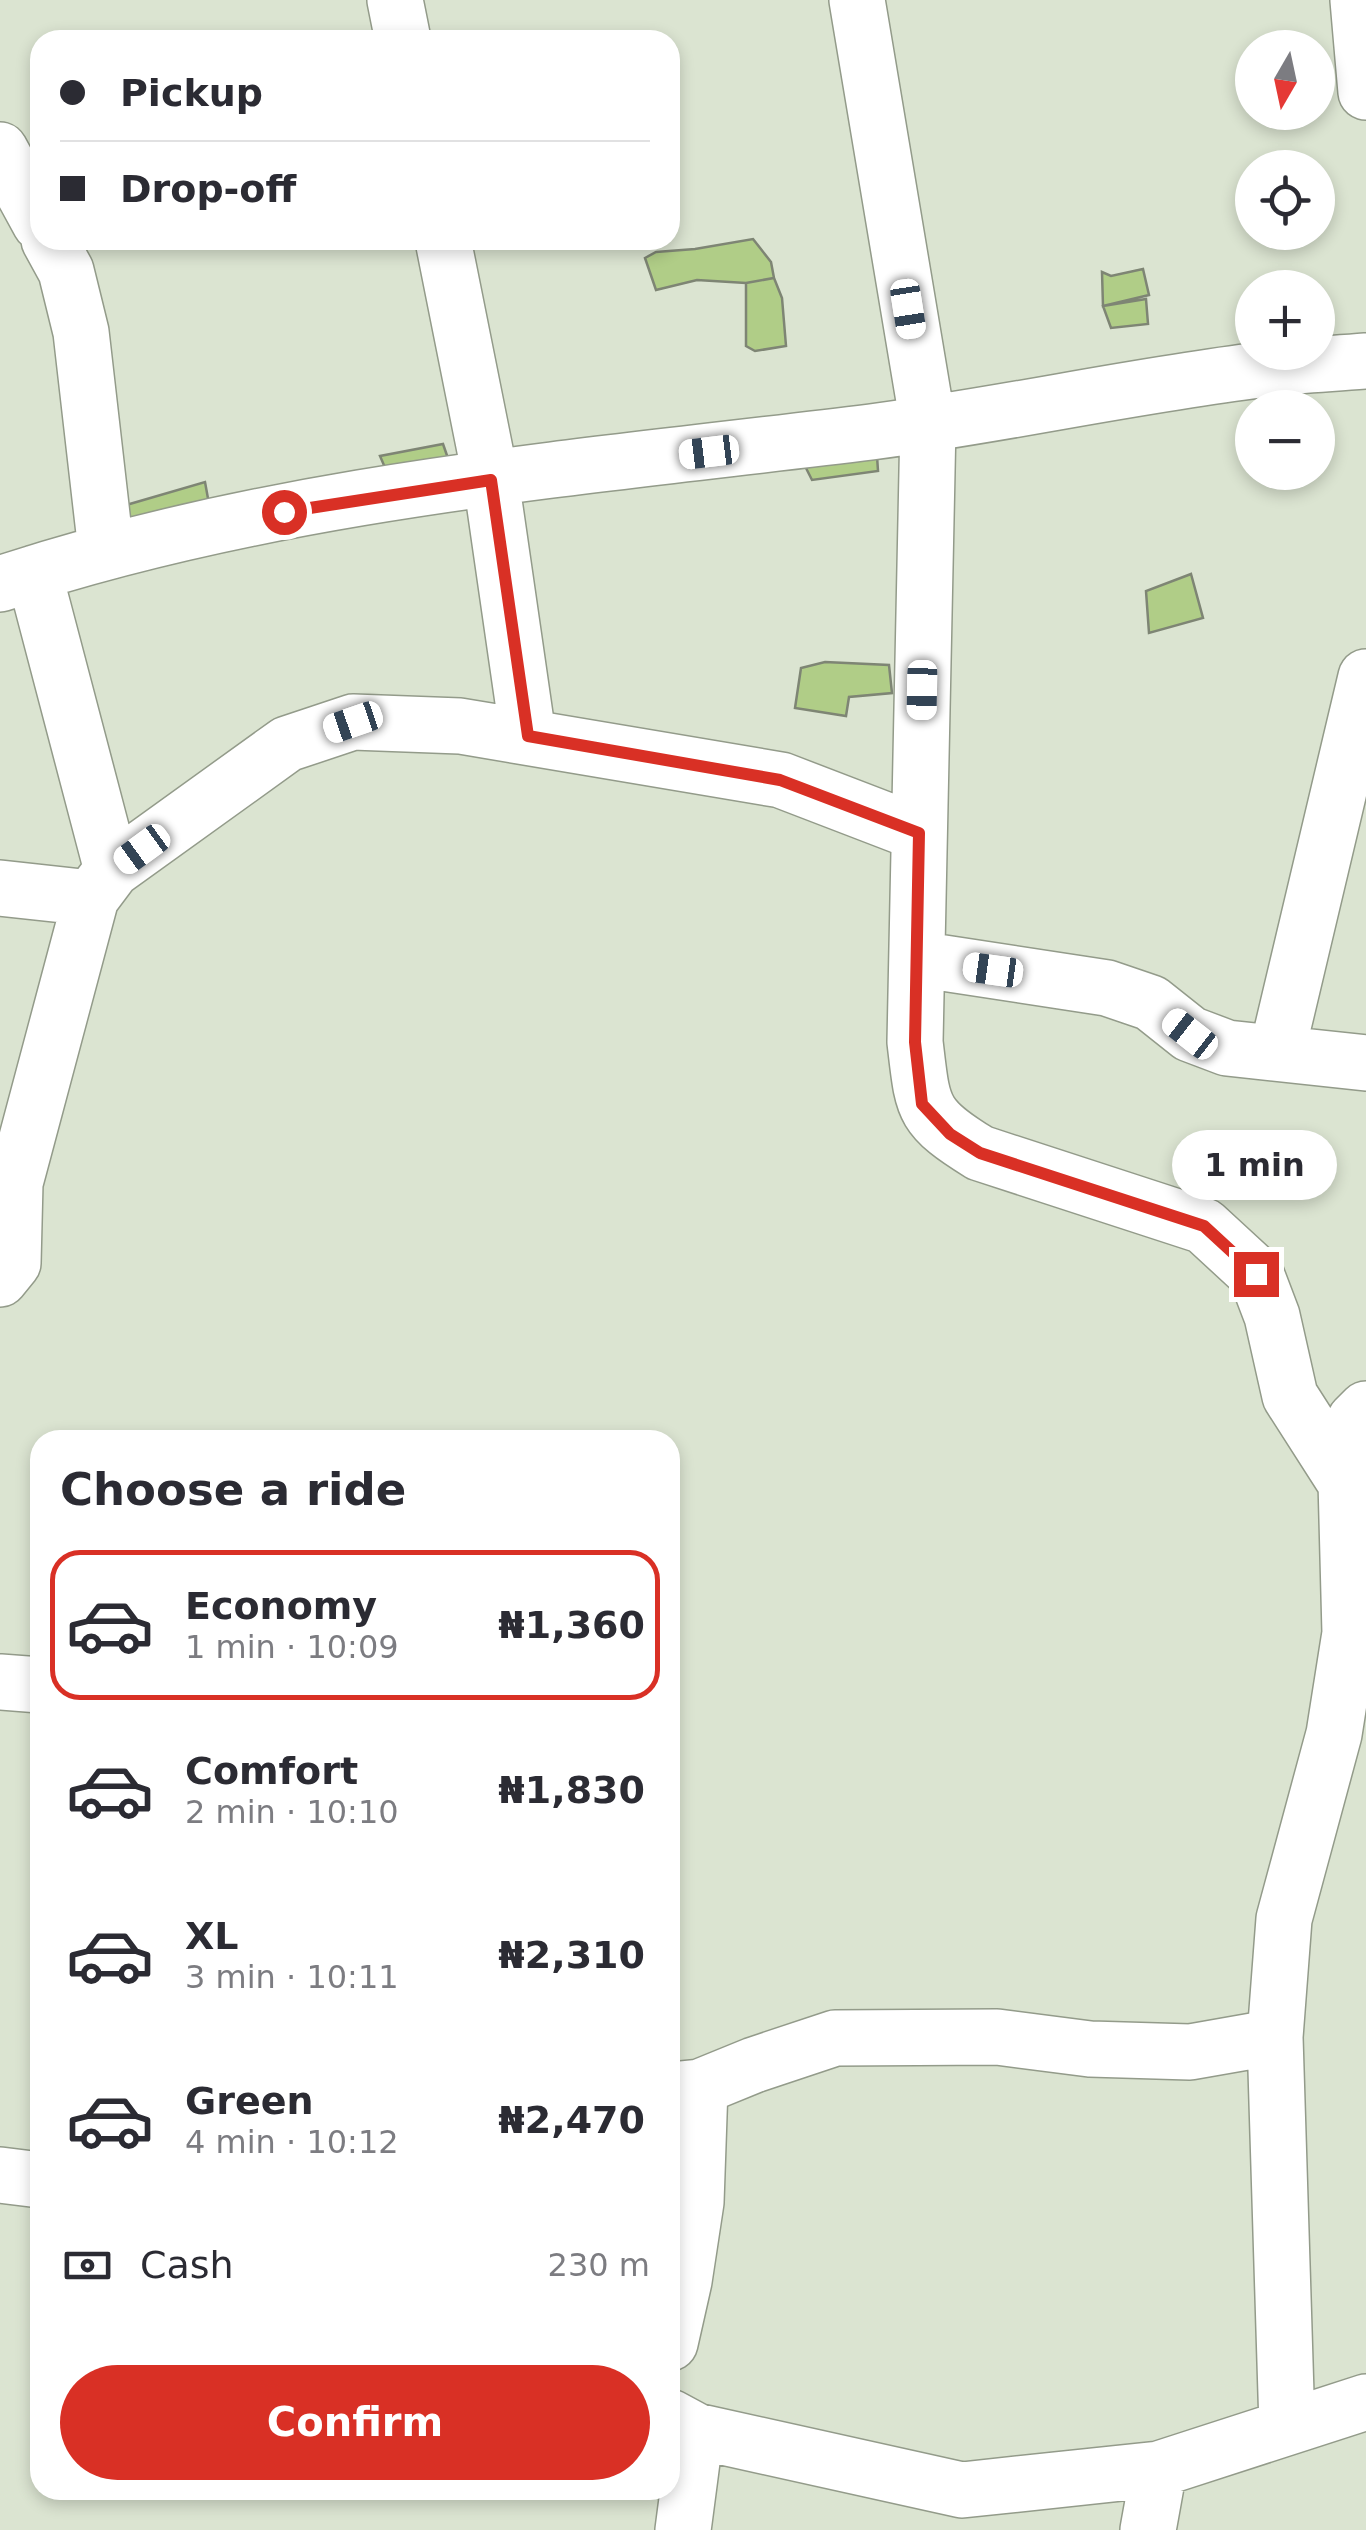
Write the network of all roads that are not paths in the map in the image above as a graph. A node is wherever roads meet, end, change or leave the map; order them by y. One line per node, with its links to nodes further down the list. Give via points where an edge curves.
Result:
1 (396, 0): 4 (street)
2 (857, 0): 11 (street)
3 (1358, 0): 5 (street)
4 (402, 30)
5 (1366, 92)
6 (0, 150): 7 (street)
7 (30, 205)
8 (54, 250): 13 (street, via 81,332)
9 (445, 250): 12 (street)
10 (1366, 360): 11 (street, via 1261,370)
11 (928, 424): 12 (street); 17 (street)
12 (491, 480): 13 (street, via 249,517); 16 (street)
13 (106, 550): 14 (street)
14 (17, 578): 18 (street)
15 (1365, 687): 21 (street)
16 (528, 736): 17 (street, via 780,780); 18 (street, via 353,722 287,744)
17 (919, 833): 20 (street)
18 (102, 884): 19 (street); 23 (street, via 16,1183 13,1263)
19 (0, 888)
20 (916, 959): 21 (street, via 1107,988 1151,1003 1190,1034 1227,1048); 25 (street, via 922,1104 980,1153 1204,1226 1256,1274 1290,1396)
21 (1276, 1052): 22 (street)
22 (1366, 1063)
23 (0, 1280)
24 (1366, 1409): 25 (street, via 1345,1444)
25 (1347, 1485): 28 (street, via 1350,1634 1334,1734 1284,1919)
26 (0, 1682): 27 (street)
27 (30, 1684)
28 (1275, 2037): 29 (street, via 1190,2052 996,2037 835,2038); 35 (street)
29 (685, 2089): 32 (street, via 696,2202)
30 (0, 2175): 31 (street)
31 (30, 2179)
32 (680, 2299)
33 (1366, 2402): 35 (street)
34 (683, 2424): 36 (street, via 962,2490); 37 (street)
35 (1287, 2428): 36 (street)
36 (1159, 2469): 38 (street)
37 (683, 2530)
38 (1148, 2530)

